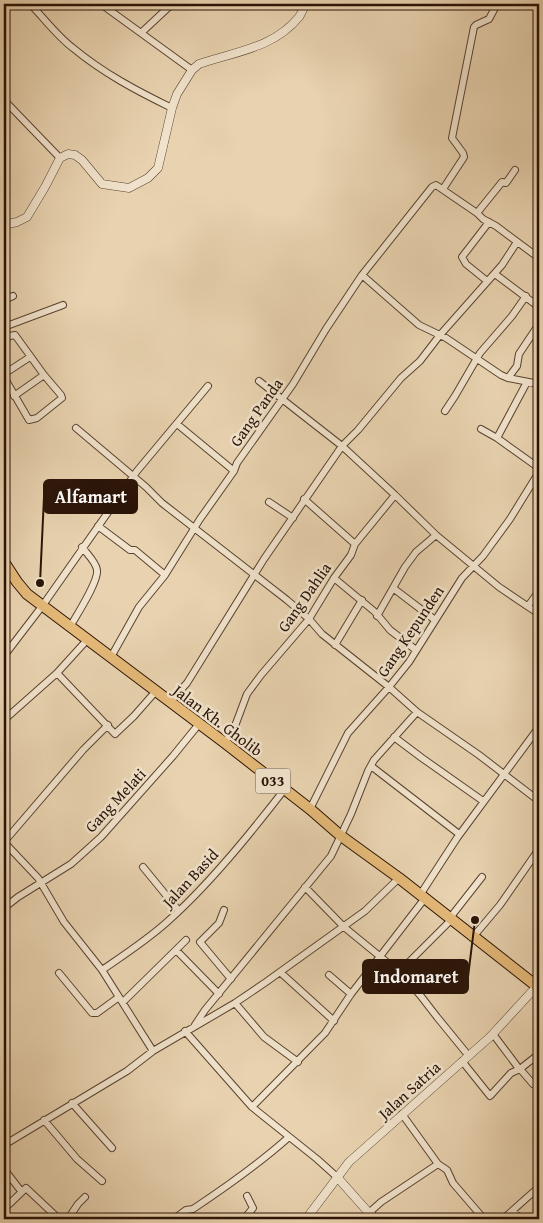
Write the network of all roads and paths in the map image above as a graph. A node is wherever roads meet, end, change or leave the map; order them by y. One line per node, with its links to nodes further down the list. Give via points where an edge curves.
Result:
1 (8, 4): 7 (street)
2 (30, 4): 11 (street, via 86,59 131,88)
3 (101, 4): 8 (street)
4 (172, 4): 8 (street)
5 (306, 4): 9 (street, via 291,26 275,38 254,48 199,64)
6 (497, 4): 14 (street, via 489,19 474,28 452,138 464,157)
7 (4, 7)
8 (141, 33): 9 (street)
9 (192, 70): 11 (street)
10 (4, 100): 12 (street)
11 (172, 108): 12 (street, via 158,168 148,178 129,188 102,184 75,155)
12 (60, 158): 17 (street, via 27,217)
13 (515, 170): 15 (street)
14 (443, 189): 15 (street); 21 (street, Gang Panda, via 436,185 432,187)
15 (477, 213): 16 (street)
16 (489, 222): 18 (street); 22 (street, via 462,257)
17 (4, 225)
18 (517, 242): 19 (street); 20 (street)
19 (539, 258)
20 (494, 274): 22 (street); 24 (street)
21 (362, 275): 30 (street, via 419,325); 42 (street, Gang Panda)
22 (487, 281): 30 (street)
23 (13, 296): 25 (street)
24 (526, 296): 27 (street); 33 (street)
25 (4, 300)
26 (63, 305): 29 (street)
27 (539, 307)
28 (539, 324): 36 (street)
29 (4, 327)
30 (440, 335): 33 (street); 48 (street)
31 (4, 340): 32 (street, via 15,335)
32 (30, 357): 34 (street); 35 (street)
33 (477, 359): 36 (street); 43 (street)
34 (4, 375): 41 (street)
35 (44, 375): 41 (street); 41 (street, via 62,398 37,418 29,420)
36 (508, 378): 38 (street)
37 (259, 381): 42 (street)
38 (527, 382): 39 (street); 47 (street)
39 (539, 384)
40 (208, 386): 44 (street)
41 (14, 396)
42 (282, 400): 48 (street); 50 (street, Gang Panda)
43 (445, 410)
44 (177, 424): 50 (street); 52 (street)
45 (76, 428): 52 (street)
46 (481, 430): 47 (street)
47 (497, 438): 49 (street)
48 (342, 446): 55 (street); 56 (street)
49 (539, 468)
50 (234, 470): 60 (street, Gang Panda)
51 (539, 472): 53 (street, Gang Kepunden)
52 (133, 476): 59 (street); 60 (street)
53 (532, 484): 54 (street); 65 (street, Gang Kepunden, via 483,556)
54 (539, 488)
55 (396, 494): 61 (street); 62 (street, Gang Dahlia)
56 (304, 499): 58 (street); 62 (street)
57 (269, 502): 58 (street)
58 (293, 518): 67 (street)
59 (98, 526): 63 (street); 66 (street)
60 (195, 527): 66 (street, Gang Panda); 67 (street)
61 (436, 534): 65 (street); 69 (street, via 416,552)
62 (355, 544): 68 (street, Gang Dahlia)
63 (82, 548): 72 (street); 78 (street, via 98,575)
64 (4, 562): 72 (main road, Jalan Kh. Gholib / 033, via 27,594)
65 (473, 564): 73 (street); 77 (street, Gang Kepunden)
66 (165, 574): 83 (street, Gang Panda, via 139,607)
67 (254, 574): 76 (street); 87 (street, via 187,684)
68 (334, 578): 71 (street); 76 (street, Gang Dahlia)
69 (393, 588): 75 (street); 77 (street)
70 (539, 591): 73 (street)
71 (362, 600): 75 (street); 80 (street)
72 (43, 605): 78 (main road, Jalan Kh. Gholib / 033); 82 (street)
73 (528, 606): 74 (street)
74 (539, 614)
75 (376, 616): 81 (street)
76 (309, 619): 80 (street); 94 (street, Gang Dahlia, via 247,694)
77 (435, 620): 81 (street, Gang Kepunden)
78 (70, 627): 79 (main road, Jalan Kh. Gholib / 033)
79 (87, 640): 83 (main road, Jalan Kh. Gholib / 033); 84 (street)
80 (335, 645): 85 (street)
81 (416, 650): 85 (street, Gang Kepunden)
82 (4, 656)
83 (111, 657): 86 (main road, Jalan Kh. Gholib / 033)
84 (57, 673): 89 (street); 91 (street)
85 (389, 687): 88 (street); 100 (street, Gang Kepunden, via 348,733)
86 (156, 691): 87 (main road, Jalan Kh. Gholib / 033); 91 (street, via 116,734)
87 (170, 702): 90 (main road, Jalan Kh. Gholib / 033)
88 (417, 712): 93 (street); 96 (street)
89 (4, 720)
90 (199, 724): 94 (main road, Jalan Kh. Gholib / 033); 108 (street, Gang Melati, via 101,837 71,864)
91 (108, 725): 103 (street)
92 (539, 727): 96 (street)
93 (394, 737): 95 (street); 98 (street)
94 (225, 743): 97 (main road, Jalan Kh. Gholib / 033)
95 (370, 766): 101 (street); 102 (street)
96 (504, 774): 98 (street); 99 (street)
97 (284, 790): 100 (main road, Jalan Kh. Gholib / 033); 113 (street, Jalan Basid)
98 (483, 801): 101 (street)
99 (539, 801)
100 (310, 809): 102 (main road, Jalan Kh. Gholib / 033)
101 (460, 834): 110 (street)
102 (341, 836): 107 (main road, Jalan Kh. Gholib / 033); 109 (street, via 331,856)
103 (4, 842): 108 (street)
104 (539, 849): 116 (street)
105 (143, 867): 113 (street)
106 (482, 877): 114 (street)
107 (399, 878): 110 (main road, Jalan Kh. Gholib / 033); 115 (street)
108 (40, 883): 111 (street, Gang Melati); 120 (street, via 64,922)
109 (305, 887): 115 (street); 125 (street)
110 (421, 899): 114 (main road, Jalan Kh. Gholib / 033); 119 (street)
111 (4, 908)
112 (224, 910): 125 (street, via 219,923 200,942)
113 (179, 911): 120 (street, Jalan Basid)
114 (451, 920): 116 (main road, Jalan Kh. Gholib / 033); 123 (street)
115 (344, 928): 119 (street); 122 (street)
116 (473, 937): 126 (main road, Jalan Kh. Gholib / 033)
117 (186, 940): 118 (street)
118 (176, 950): 127 (street); 129 (street)
119 (381, 956): 123 (street); 128 (street)
120 (102, 970): 129 (street)
121 (59, 972): 129 (street, via 92,1013)
122 (280, 972): 130 (street); 131 (street)
123 (399, 972): 137 (street)
124 (329, 975): 128 (street)
125 (231, 979): 127 (street)
126 (538, 987): 134 (street, Jalan Satria)
127 (218, 994): 132 (street)
128 (351, 994): 131 (street)
129 (121, 1000): 135 (street)
130 (234, 1003): 132 (street); 139 (street, via 264,1037)
131 (334, 1021): 139 (street)
132 (193, 1028): 133 (street)
133 (185, 1031): 135 (street); 143 (street)
134 (492, 1034): 137 (street, Jalan Satria); 140 (street)
135 (153, 1051): 142 (street, via 127,1071)
136 (539, 1054): 140 (street)
137 (468, 1055): 138 (street, Jalan Satria)
138 (462, 1061): 140 (street, via 490,1096); 144 (street, Jalan Satria)
139 (298, 1062): 143 (street)
140 (519, 1067): 141 (street)
141 (533, 1084)
142 (72, 1103): 145 (street); 148 (street)
143 (252, 1107): 146 (street)
144 (402, 1114): 149 (street); 151 (street, Jalan Satria)
145 (44, 1120): 147 (street); 152 (street, via 77,1159)
146 (289, 1137): 151 (street); 162 (street, via 229,1185)
147 (4, 1145)
148 (112, 1148)
149 (438, 1164): 159 (street); 167 (street, via 447,1170 453,1183)
150 (4, 1169): 154 (street)
151 (337, 1177): 159 (street); 164 (street, Jalan Satria)
152 (102, 1181)
153 (539, 1186): 158 (street)
154 (22, 1191): 157 (street); 160 (street, via 26,1188)
155 (246, 1196): 163 (street, via 253,1208)
156 (85, 1197): 161 (street)
157 (4, 1209)
158 (512, 1211): 168 (street); 169 (street)
159 (369, 1213): 165 (street); 166 (street)
160 (59, 1219)
161 (68, 1219)
162 (174, 1219)
163 (244, 1219)
164 (306, 1219)
165 (362, 1219)
166 (378, 1219)
167 (484, 1219)
168 (503, 1219)
169 (521, 1219)

